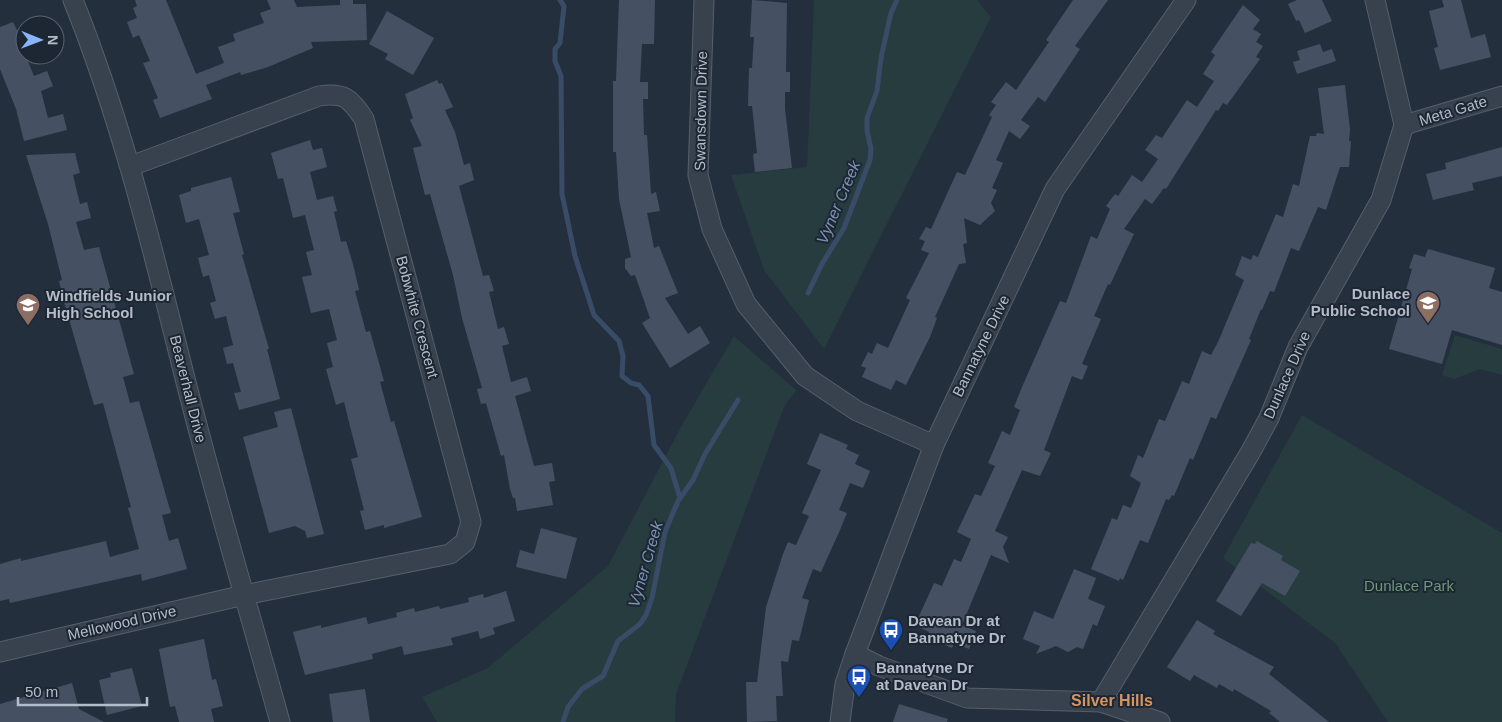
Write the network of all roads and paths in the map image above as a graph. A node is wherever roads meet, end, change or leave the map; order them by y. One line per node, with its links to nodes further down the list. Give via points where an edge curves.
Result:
1 (73, 0): 7 (street, Beaverhall Drive)
2 (704, 0): 8 (street, Swansdown Drive, via 698,176 712,229 746,304 805,376 857,410)
3 (1186, 0): 8 (street, Bannatyne Drive, via 1055,189)
4 (1375, 0): 6 (street, Dunlace Drive)
5 (1502, 96): 6 (street, Meta Gate)
6 (1404, 125): 12 (street, Dunlace Drive, via 1382,200 1298,347 1269,418)
7 (131, 166): 9 (street, Beaverhall Drive); 9 (street, Bobwhite Crescent, via 319,96 338,93 354,103 364,119 467,500 471,522 465,542 450,554)
8 (934, 445): 11 (street, Bannatyne Drive)
9 (244, 595): 10 (street, Mellowood Drive); 13 (street, Beaverhall Drive)
10 (0, 652)
11 (855, 654): 12 (street, via 966,698); 14 (street, Bannatyne Drive, via 845,684)
12 (1101, 702): 15 (street)
13 (280, 722)
14 (840, 722)
15 (1160, 722)

